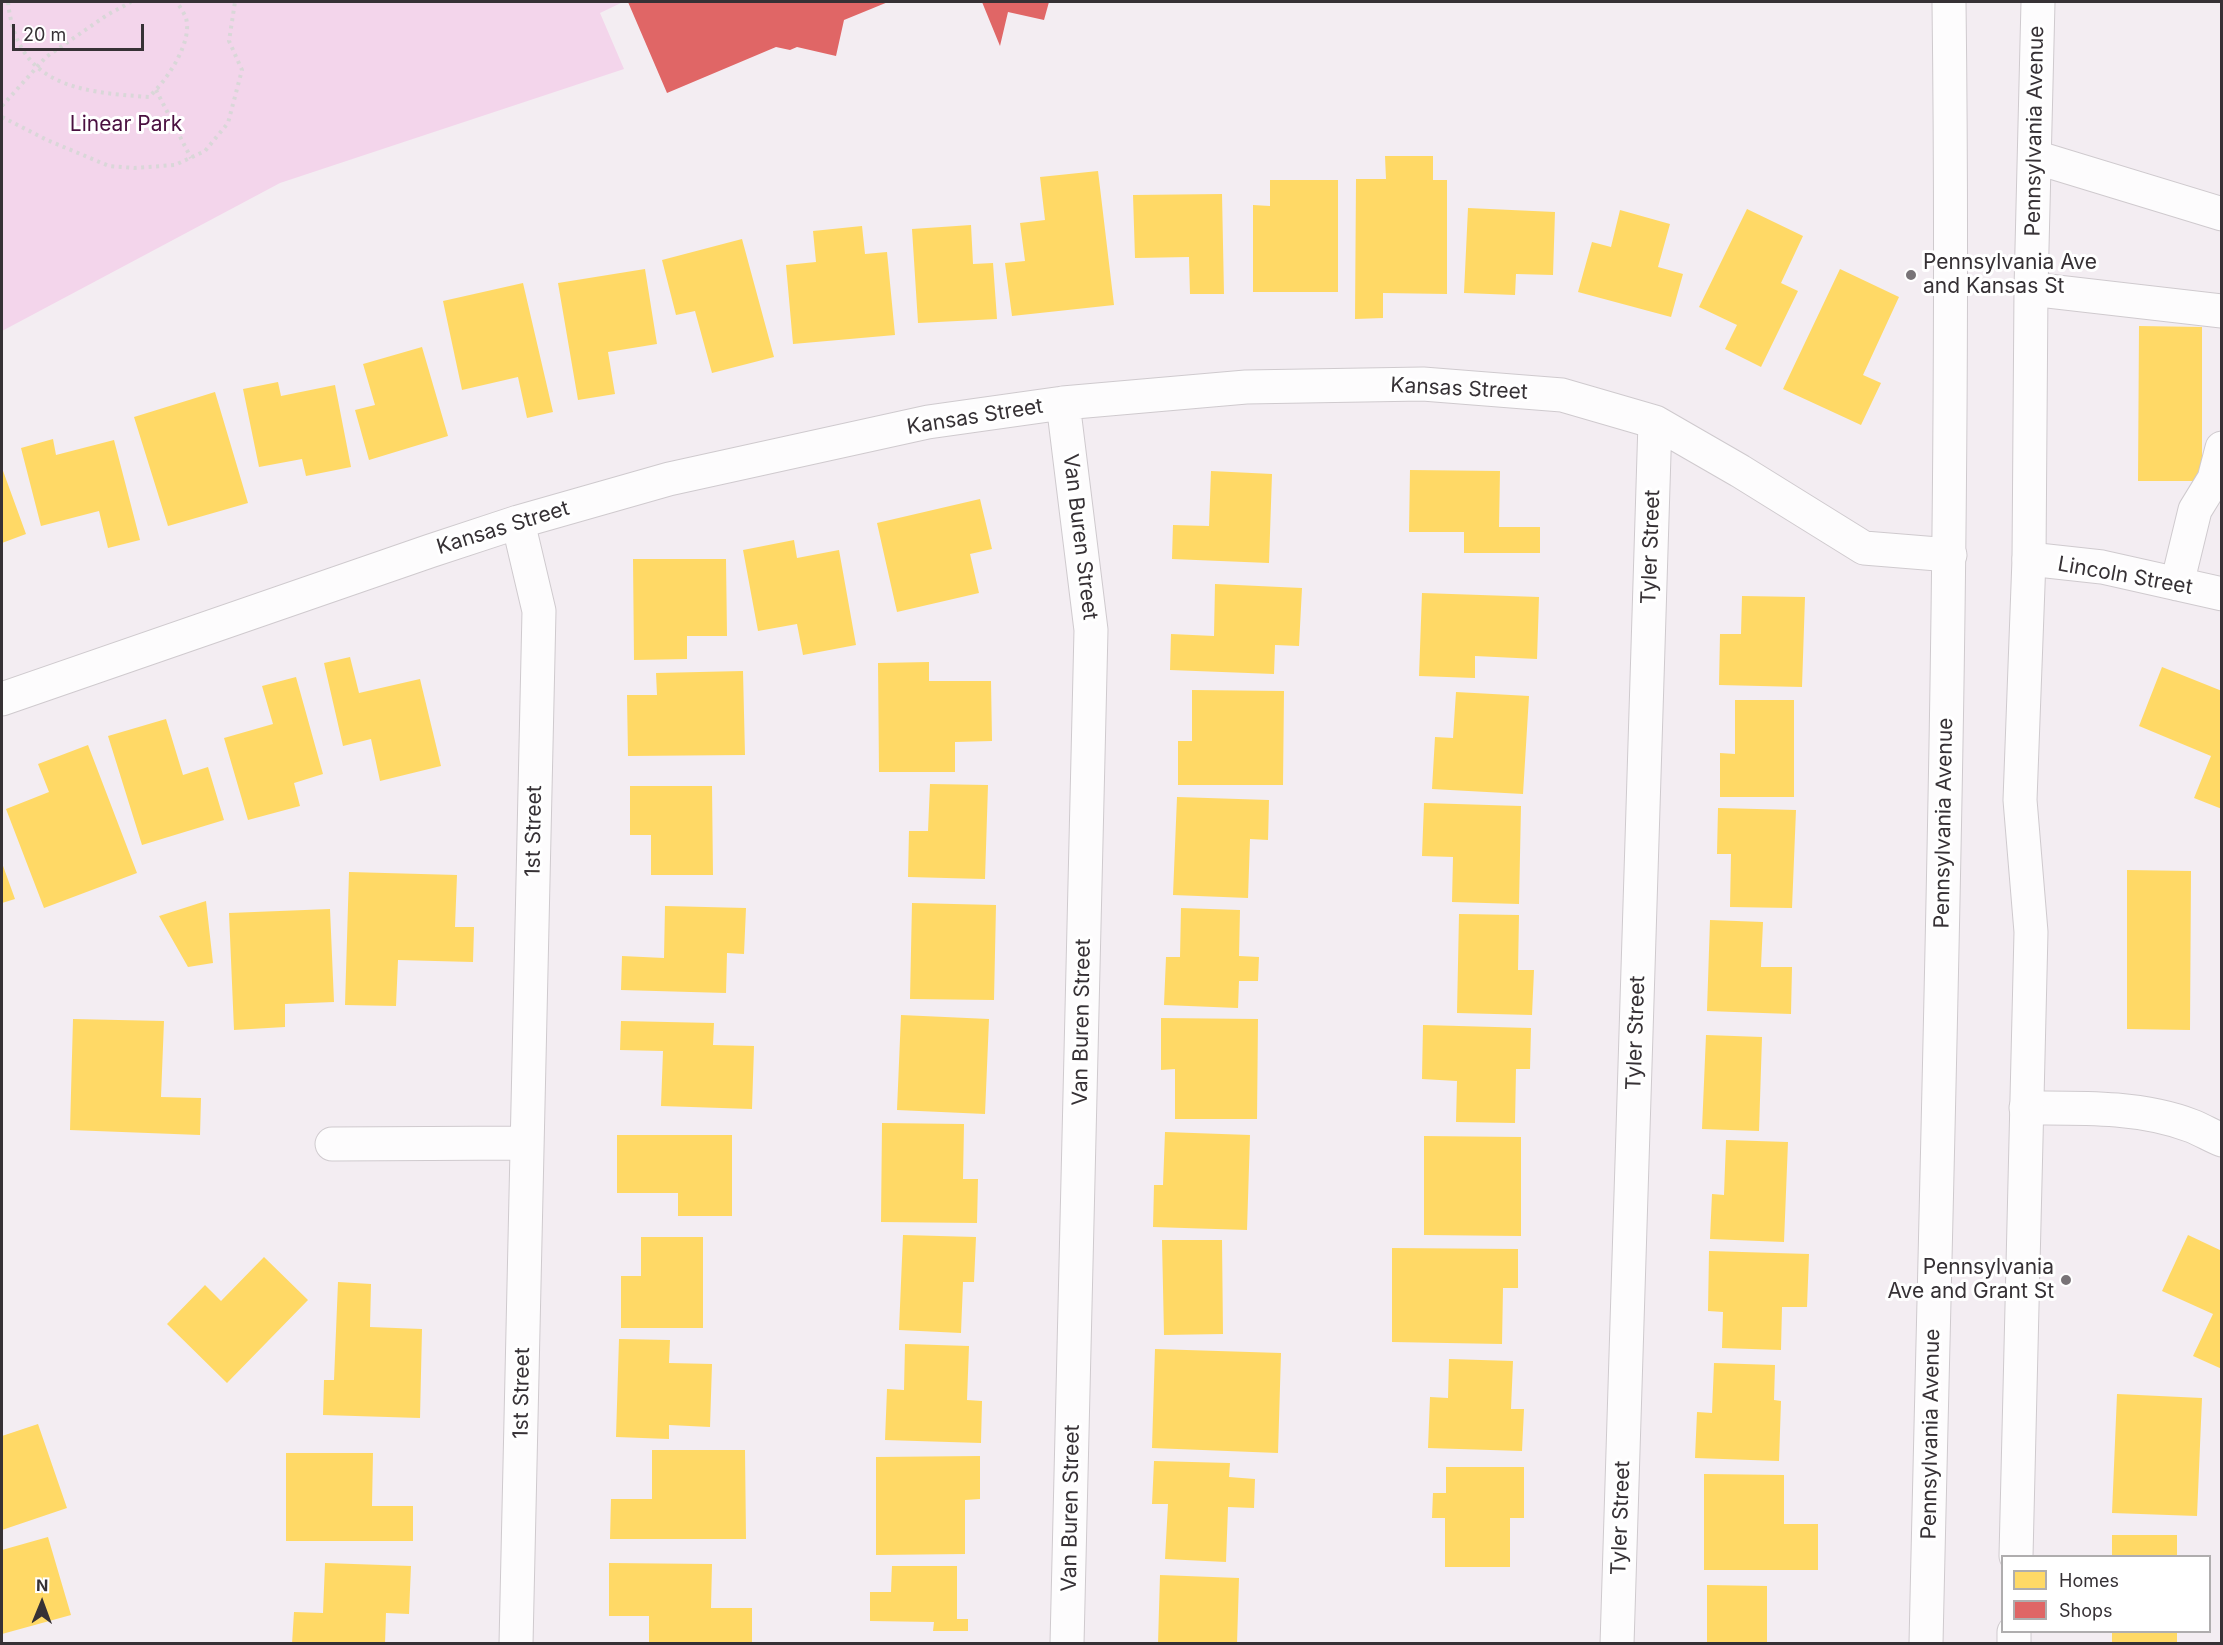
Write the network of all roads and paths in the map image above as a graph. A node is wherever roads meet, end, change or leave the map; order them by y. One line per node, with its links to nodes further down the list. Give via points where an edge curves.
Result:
1 (8, 2): 7 (path, via 22,50)
2 (131, 2): 7 (path, via 46,57)
3 (177, 2): 8 (path, via 186,19 184,46)
4 (235, 2): 11 (path, via 229,41 242,70 228,123 205,151)
5 (1949, 2): 20 (street, Pennsylvania Avenue)
6 (2038, 2): 12 (street, Pennsylvania Avenue)
7 (36, 68): 8 (path, via 70,87 149,97); 9 (path)
8 (156, 90): 11 (path)
9 (2, 106)
10 (2, 117): 11 (path, via 109,166 175,165)
11 (191, 158)
12 (2035, 158): 13 (street); 14 (street, Pennsylvania Avenue)
13 (2222, 214)
14 (2031, 289): 15 (street); 21 (street, Pennsylvania Avenue)
15 (2222, 311)
16 (1064, 403): 17 (street, Kansas Street, via 1246,387 1423,384 1562,395); 19 (street, Kansas Street, via 917,425 669,479); 31 (street, Van Buren Street, via 1091,630)
17 (1655, 422): 20 (street, Kansas Street, via 1864,548); 32 (street, Tyler Street)
18 (2222, 448): 22 (street, via 2214,479 2195,510)
19 (518, 522): 24 (street, Kansas Street); 27 (street, 1st Street, via 539,611)
20 (1950, 555): 33 (street, Pennsylvania Avenue)
21 (2029, 559): 22 (street, Lincoln Street, via 2102,567); 25 (street, Pennsylvania Avenue, via 2020,800 2031,932)
22 (2177, 584): 23 (street, Lincoln Street)
23 (2222, 594)
24 (2, 699)
25 (2026, 1108): 26 (street, via 2087,1108 2151,1115 2192,1126); 29 (street, Pennsylvania Avenue)
26 (2222, 1140)
27 (527, 1143): 28 (street); 30 (street, 1st Street)
28 (332, 1144)
29 (2016, 1555)
30 (516, 1644)
31 (1067, 1644)
32 (1617, 1644)
33 (1926, 1644)

